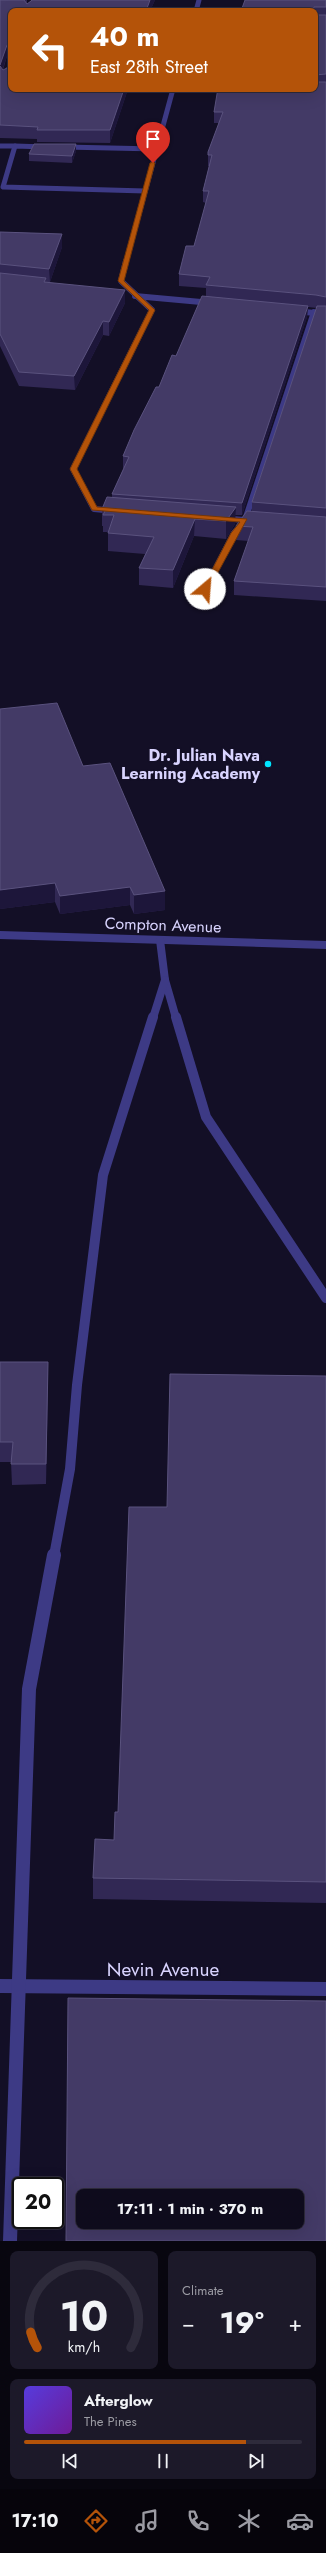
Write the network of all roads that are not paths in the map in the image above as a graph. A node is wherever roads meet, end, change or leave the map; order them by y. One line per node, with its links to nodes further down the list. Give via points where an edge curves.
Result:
1 (172, 92): 6 (street)
2 (0, 146): 3 (street)
3 (15, 146): 4 (street); 7 (street, via 4,188)
4 (53, 147)
5 (60, 147): 6 (street)
6 (157, 149): 7 (street)
7 (145, 191): 9 (street, via 121,281)
8 (122, 294): 9 (street)
9 (137, 296): 10 (street); 14 (street, via 152,310 74,469 94,509)
10 (221, 304)
11 (283, 310): 12 (street)
12 (314, 312): 13 (street); 16 (street)
13 (326, 314)
14 (126, 511)
15 (213, 518): 16 (street)
16 (245, 520): 17 (street); 18 (street, via 234,533)
17 (260, 521)
18 (205, 589)
19 (0, 935): 20 (street, Compton Avenue)
20 (160, 940): 21 (street, Compton Avenue); 22 (street)
21 (326, 945)
22 (165, 980): 23 (street, via 206,1117); 25 (street, via 103,1175 70,1468 29,1689)
23 (326, 1298)
24 (0, 1986): 25 (street, Nevin Avenue)
25 (20, 1986): 26 (street, Nevin Avenue); 27 (street)
26 (326, 1989)
27 (10, 2241)

